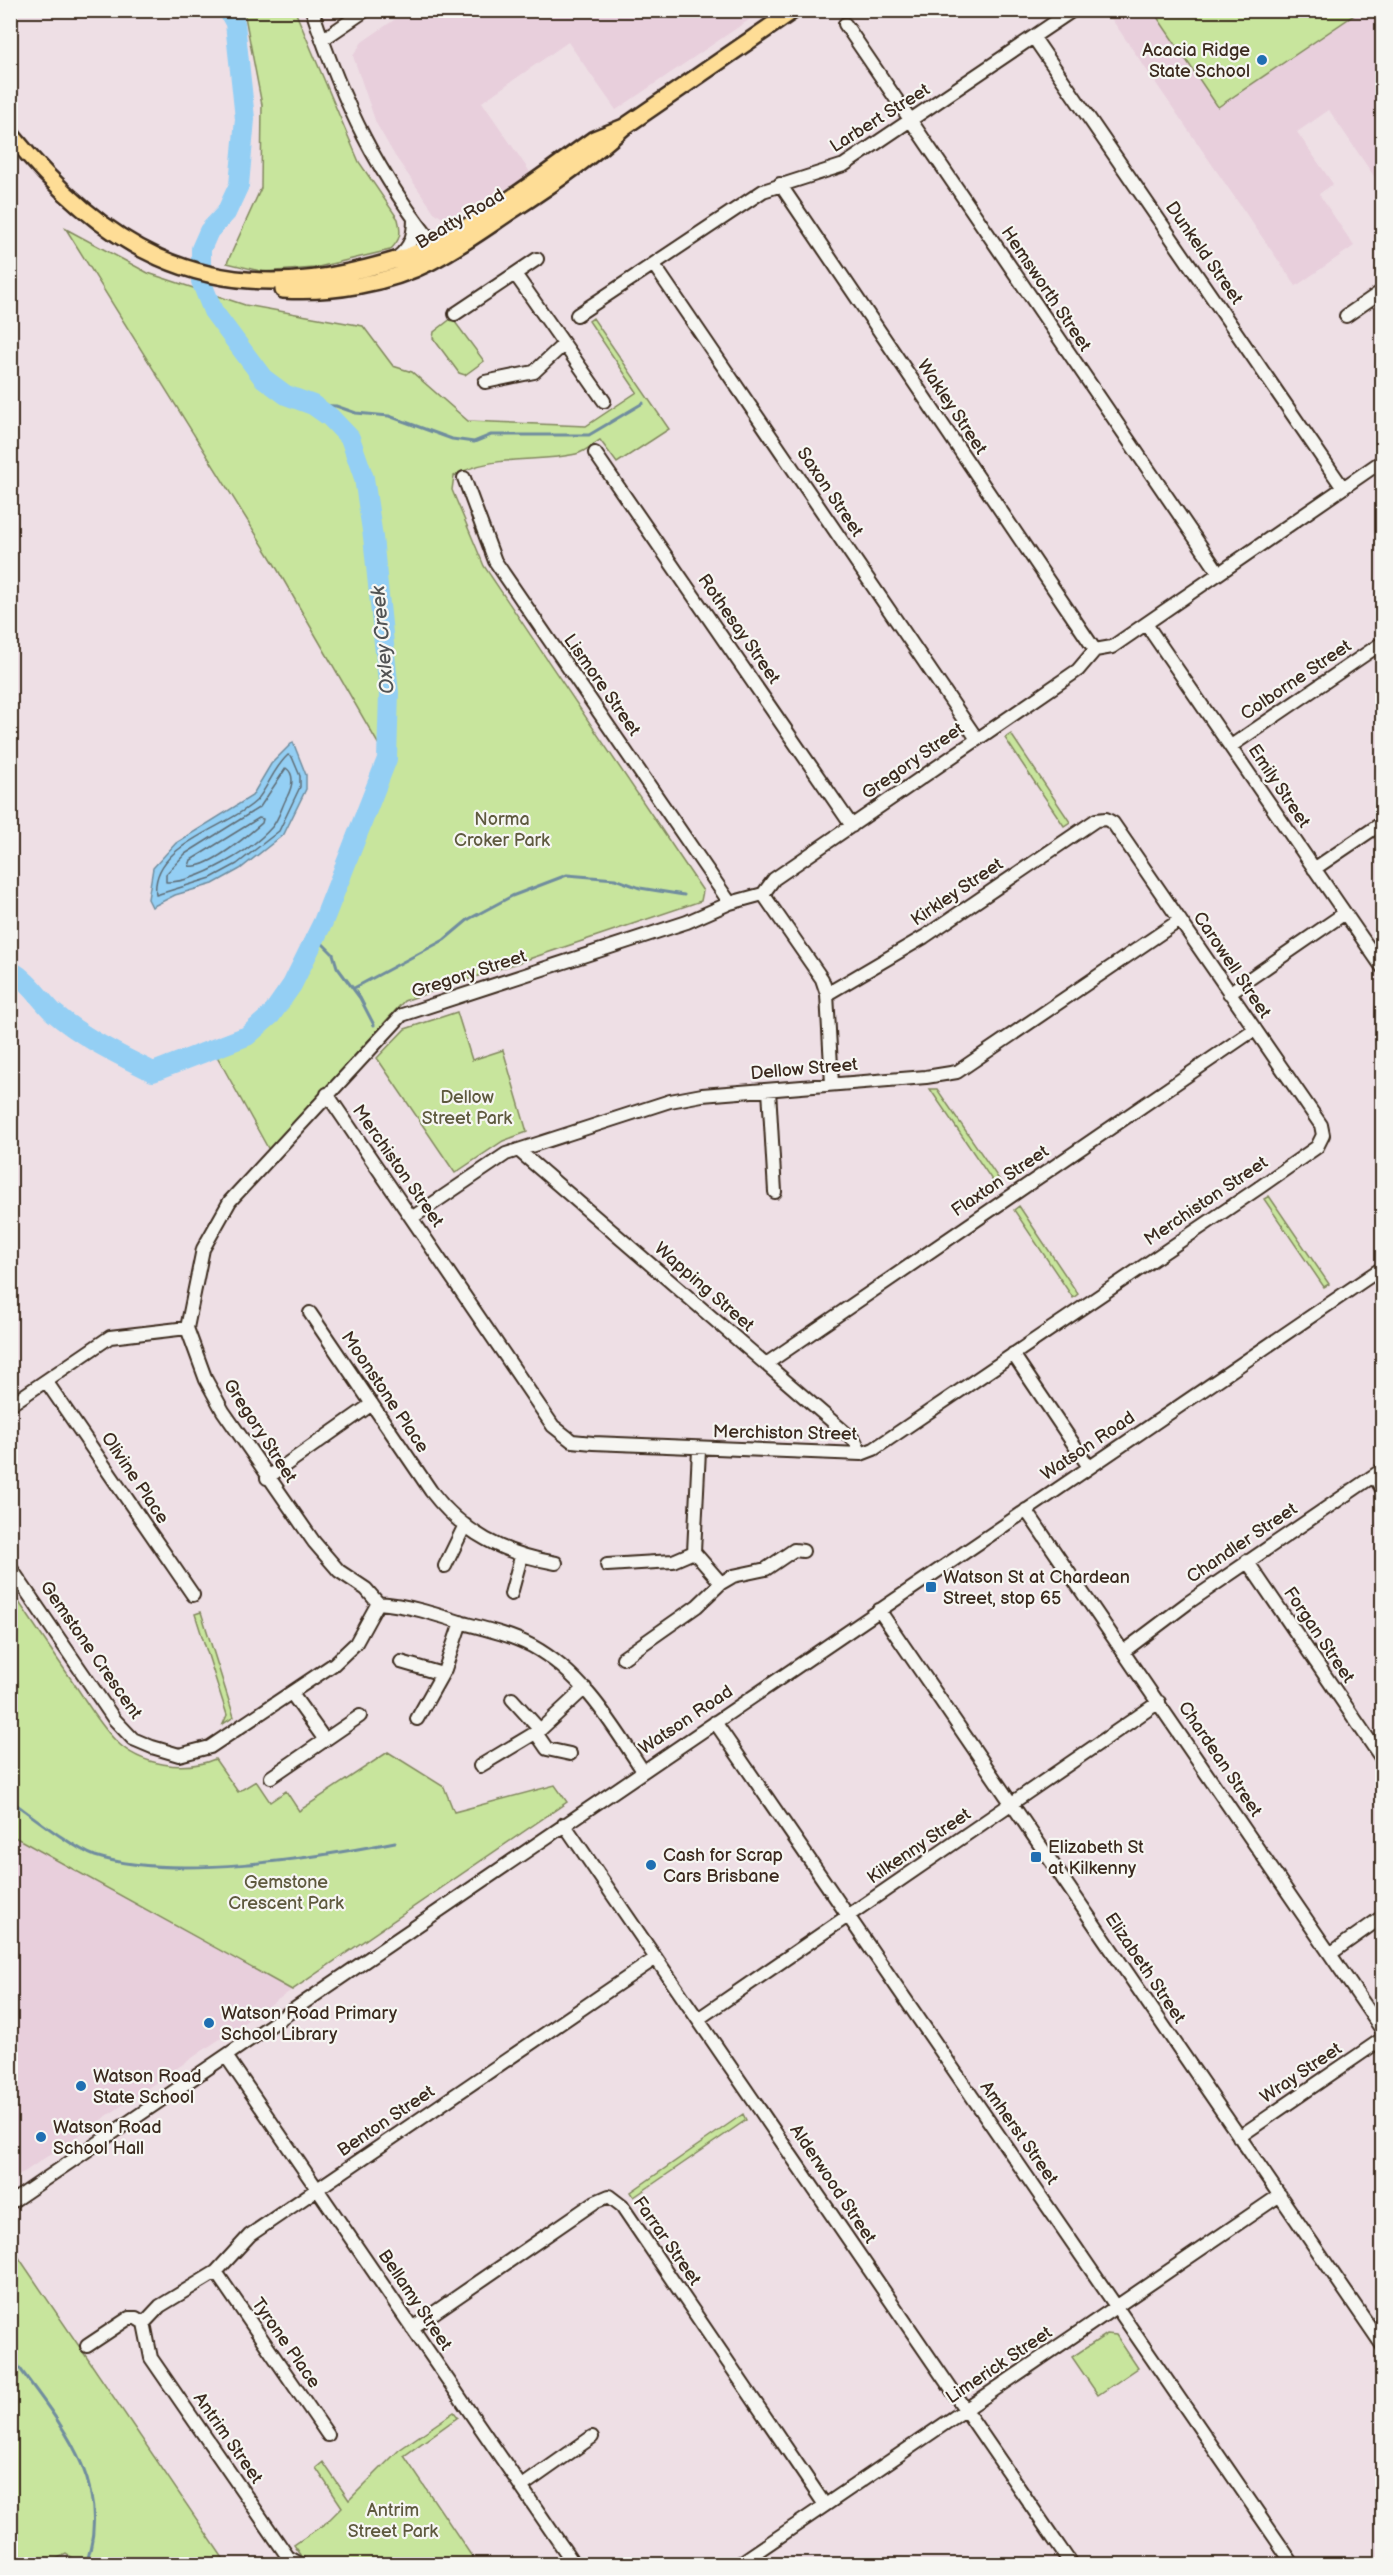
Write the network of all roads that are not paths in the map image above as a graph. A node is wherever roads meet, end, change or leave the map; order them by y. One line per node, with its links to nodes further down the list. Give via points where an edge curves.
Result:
1 (312, 10): 7 (street)
2 (366, 10): 7 (street)
3 (794, 10): 12 (main road, Beatty Road, via 624,127 552,183)
4 (1073, 10): 6 (street, Larbert Street)
5 (845, 24): 8 (street, Hemsworth Street)
6 (1034, 38): 8 (street, Larbert Street); 28 (street, Dunkeld Street)
7 (322, 40): 11 (street, via 357,128)
8 (910, 121): 10 (street, Larbert Street, via 844,165); 29 (street, Hemsworth Street)
9 (10, 133): 17 (main road, Beatty Road, via 74,203 124,240 190,271)
10 (780, 184): 15 (street, Larbert Street, via 763,191); 32 (street, Wakley Street)
11 (414, 218): 12 (street); 14 (street, via 414,235 408,248)
12 (439, 250): 14 (main road, Beatty Road); 17 (main road, Beatty Road, via 380,280 335,288 270,289)
13 (537, 259): 16 (street)
14 (395, 260): 17 (main road, Beatty Road, via 332,276 290,281)
15 (654, 265): 20 (street, Larbert Street); 33 (street, Saxon Street)
16 (514, 274): 19 (street); 22 (street)
17 (222, 278)
18 (1383, 291): 21 (street)
19 (455, 314)
20 (577, 315)
21 (1346, 316)
22 (564, 344): 23 (street, via 534,372); 24 (street)
23 (485, 382)
24 (604, 401)
25 (595, 453): 37 (street, Rothesay Street)
26 (1382, 464): 28 (street, Gregory Street)
27 (464, 477): 40 (street, Lismore Street, via 495,561)
28 (1343, 488): 29 (street, Gregory Street)
29 (1219, 573): 30 (street, Gregory Street)
30 (1146, 624): 32 (street, Gregory Street, via 1112,647); 34 (street, Emily Street)
31 (1383, 643): 34 (street, Colborne Street)
32 (1095, 650): 33 (street, Gregory Street, via 1078,669)
33 (977, 739): 37 (street, Gregory Street)
34 (1231, 746): 38 (street, Emily Street)
35 (1106, 819): 42 (street, Carowell Street, via 1113,823); 45 (street, Kirkley Street, via 1096,820 924,937)
36 (1383, 823): 38 (street)
37 (852, 826): 39 (street, Gregory Street, via 774,879)
38 (1314, 869): 41 (street, Emily Street)
39 (763, 894): 40 (street, Gregory Street); 45 (street, via 822,979)
40 (730, 903): 49 (street, Gregory Street, via 687,922 402,1015)
41 (1345, 913): 43 (street, Emily Street); 44 (street)
42 (1180, 921): 44 (street, Carowell Street); 47 (street, Dellow Street, via 957,1072)
43 (1383, 967)
44 (1229, 993): 46 (street, Carowell Street)
45 (827, 994): 47 (street)
46 (1255, 1029): 50 (street, Carowell Street, via 1321,1125); 58 (street, Flaxton Street)
47 (832, 1084): 48 (street, Dellow Street)
48 (768, 1090): 51 (street, Dellow Street, via 670,1101); 52 (street)
49 (327, 1094): 53 (street, Merchiston Street); 56 (street, Gregory Street, via 230,1201 216,1223 203,1249)
50 (1323, 1135): 57 (street, Merchiston Street, via 1317,1147)
51 (518, 1150): 53 (street, Dellow Street, via 506,1154); 58 (street, Wapping Street)
52 (775, 1192)
53 (413, 1218): 62 (street, Merchiston Street, via 553,1426 572,1442)
54 (1383, 1268): 64 (street, Watson Road)
55 (310, 1313): 60 (street, Moonstone Place)
56 (187, 1328): 59 (street, via 110,1337); 66 (street, Gregory Street, via 206,1380)
57 (1013, 1354): 63 (street, Merchiston Street); 64 (street)
58 (766, 1364): 63 (street, Wapping Street, via 855,1442)
59 (46, 1381): 61 (street); 80 (street, Olivine Place)
60 (372, 1404): 66 (street); 69 (street, Moonstone Place, via 431,1491)
61 (10, 1405)
62 (699, 1450): 63 (street, Merchiston Street); 71 (street)
63 (861, 1454)
64 (1089, 1467): 68 (street, Watson Road)
65 (1378, 1473): 67 (street); 73 (street, Chandler Street)
66 (267, 1478): 81 (street, Gregory Street, via 314,1542 339,1570)
67 (1383, 1489)
68 (1026, 1510): 82 (street, Watson Road); 84 (street, Chardean Street)
69 (465, 1525): 72 (street, Moonstone Place); 76 (street)
70 (803, 1551): 78 (street, via 794,1550 766,1569 733,1576)
71 (694, 1552): 75 (street, via 674,1561); 78 (street)
72 (521, 1557): 74 (street, Moonstone Place); 79 (street)
73 (1247, 1561): 84 (street, Chandler Street); 98 (street, Forgan Street)
74 (556, 1563)
75 (607, 1565)
76 (445, 1566)
77 (10, 1567): 89 (street, Gemstone Crescent, via 114,1719 133,1739 179,1755 210,1747)
78 (721, 1583): 85 (street, via 697,1606)
79 (511, 1594)
80 (193, 1595)
81 (378, 1603): 83 (street, via 401,1605); 89 (street, Gemstone Crescent, via 356,1643)
82 (879, 1610): 94 (street, Watson Road); 102 (street, Elizabeth Street)
83 (461, 1622): 87 (street); 88 (street, via 531,1645 561,1665)
84 (1124, 1651): 91 (street, Chardean Street)
85 (622, 1658)
86 (401, 1662): 87 (street)
87 (442, 1674): 93 (street)
88 (585, 1688): 95 (street); 100 (street)
89 (292, 1694): 96 (street)
90 (512, 1699): 95 (street)
91 (1160, 1702): 102 (street, Kilkenny Street); 106 (street, Chardean Street)
92 (360, 1716): 96 (street)
93 (417, 1719)
94 (715, 1722): 100 (street, Watson Road); 104 (street, Amherst Street)
95 (538, 1731): 97 (street, via 547,1749); 99 (street)
96 (325, 1740): 101 (street)
97 (570, 1754)
98 (1383, 1760)
99 (480, 1766)
100 (643, 1771): 103 (street, Watson Road)
101 (271, 1778)
102 (1012, 1805): 104 (street, Kilkenny Street); 112 (street, Elizabeth Street)
103 (564, 1824): 107 (street, Alderwood Street); 111 (street, Watson Road)
104 (848, 1917): 108 (street, Kilkenny Street); 117 (street, Amherst Street)
105 (1383, 1917): 106 (street)
106 (1330, 1954): 109 (street, Chardean Street)
107 (656, 1958): 108 (street, Alderwood Street); 113 (street, Benton Street)
108 (698, 2019): 122 (street, Alderwood Street)
109 (1383, 2030)
110 (1383, 2039): 112 (street, Wray Street)
111 (226, 2056): 113 (street, Bellamy Street); 115 (street, Watson Road)
112 (1239, 2137): 114 (street, Elizabeth Street)
113 (317, 2189): 116 (street, Benton Street, via 250,2235); 119 (street, Bellamy Street)
114 (1280, 2196): 117 (street, Limerick Street); 120 (street, Elizabeth Street)
115 (10, 2203)
116 (216, 2272): 118 (street, Benton Street, via 160,2306); 123 (street, Tyrone Place)
117 (1117, 2307): 122 (street, Limerick Street); 131 (street, Amherst Street)
118 (144, 2323): 121 (street, via 129,2318); 127 (street, Antrim Street, via 151,2358 288,2557)
119 (412, 2328): 125 (street, Bellamy Street); 126 (street, Farrar Street, via 609,2196 622,2205)
120 (1383, 2345)
121 (87, 2346)
122 (965, 2410): 126 (street, Limerick Street); 130 (street, Alderwood Street)
123 (328, 2435)
124 (592, 2437): 125 (street)
125 (521, 2487): 128 (street, Bellamy Street)
126 (825, 2505): 129 (street, Limerick Street)
127 (300, 2565)
128 (574, 2565)
129 (739, 2565)
130 (1071, 2565)
131 (1293, 2565)

